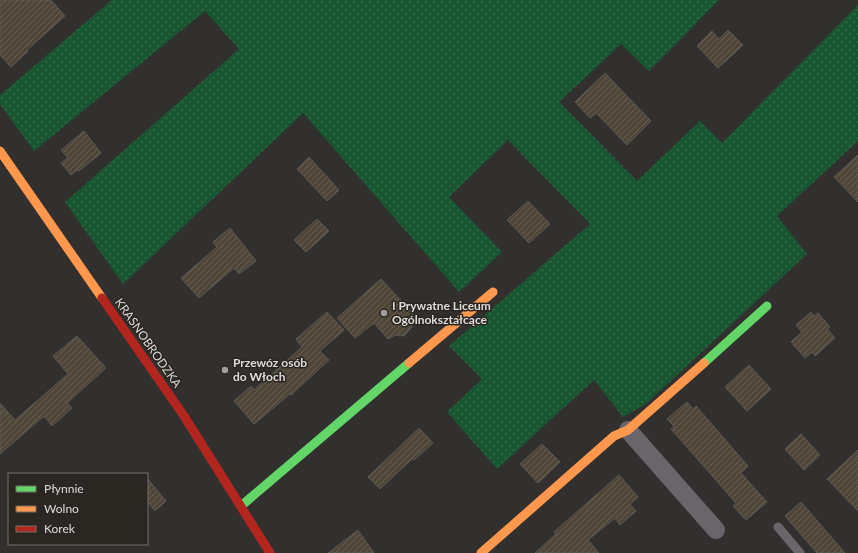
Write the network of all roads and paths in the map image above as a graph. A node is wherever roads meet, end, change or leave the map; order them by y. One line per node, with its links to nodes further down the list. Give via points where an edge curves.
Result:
1 (0, 150): 2 (street, KRASNOBRODZKA)
2 (3, 162): 6 (street, KRASNOBRODZKA, via 184,416)
3 (493, 292): 6 (street)
4 (767, 306): 5 (street)
5 (628, 430): 8 (street); 10 (street, via 614,436)
6 (241, 506): 9 (street, KRASNOBRODZKA)
7 (778, 527): 11 (lane)
8 (716, 530)
9 (270, 553)
10 (481, 553)
11 (800, 553)

